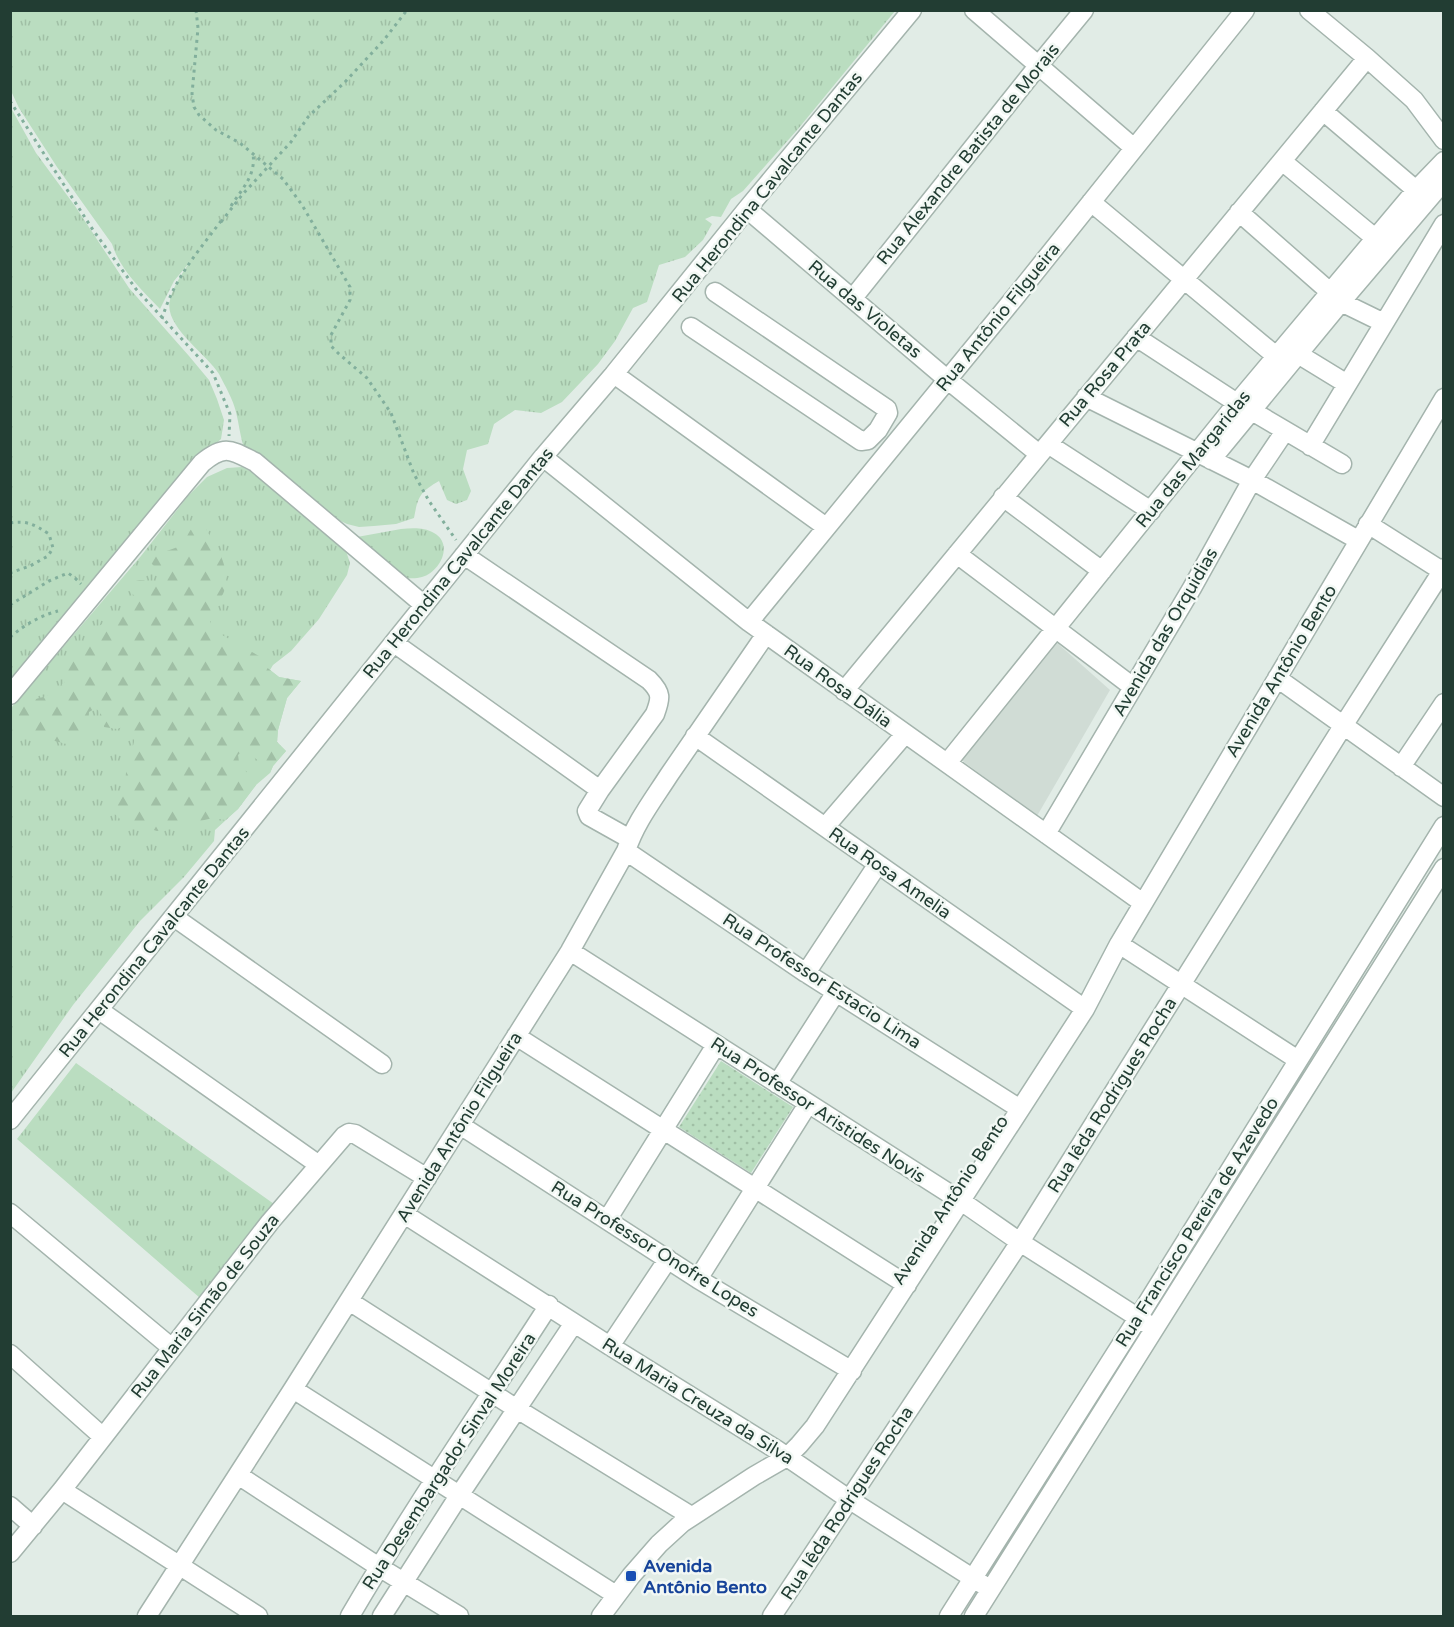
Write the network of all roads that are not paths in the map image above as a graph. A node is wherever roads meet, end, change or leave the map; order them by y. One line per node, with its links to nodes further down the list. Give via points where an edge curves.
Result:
1 (912, 10): 16 (street, Rua Herondina Cavalcante Dantas)
2 (974, 10): 7 (street)
3 (1084, 10): 7 (street, Rua Alexandre Batista de Morais)
4 (1245, 10): 10 (street, Rua Antônio Filgueira)
5 (1309, 10): 6 (street)
6 (1367, 58): 8 (street, Rua Rosa Prata); 9 (street, via 1414,100)
7 (1038, 66): 10 (street); 23 (street, Rua Alexandre Batista de Morais)
8 (1323, 111): 12 (street, Rua Rosa Prata); 14 (street)
9 (1443, 140)
10 (1134, 148): 15 (street, Rua Antônio Filgueira)
11 (1443, 160): 14 (street, Rua das Margaridas)
12 (1282, 161): 17 (street, Rua Rosa Prata); 19 (street)
13 (1443, 181): 22 (street, Rua das Margaridas)
14 (1416, 190): 19 (street, Rua das Margaridas)
15 (1091, 202): 20 (street); 30 (street, Rua Antônio Filgueira)
16 (747, 209): 23 (street, Rua das Violetas); 29 (street, Rua Herondina Cavalcante Dantas)
17 (1239, 212): 20 (street, Rua Rosa Prata); 22 (street)
18 (1443, 224): 24 (street)
19 (1375, 238): 22 (street, Rua das Margaridas)
20 (1184, 279): 26 (street, Rua Rosa Prata); 28 (street)
21 (715, 292): 36 (street, via 887,409)
22 (1335, 297): 24 (street); 27 (street, Rua das Margaridas); 28 (street, Rua das Margaridas)
23 (852, 298): 30 (street, Rua das Violetas)
24 (1384, 324): 31 (street)
25 (691, 327): 36 (street, via 861,441)
26 (1136, 336): 32 (street, Rua Rosa Prata); 34 (street)
27 (1298, 354): 31 (street); 34 (street, Rua das Margaridas)
28 (1276, 356): 34 (street, Rua das Margaridas)
29 (614, 374): 42 (street, Rua Herondina Cavalcante Dantas); 47 (street)
30 (948, 380): 38 (street, Rua Antônio Filgueira); 40 (street, Rua das Violetas)
31 (1347, 384): 39 (street)
32 (1086, 397): 40 (street, Rua Rosa Prata); 41 (street)
33 (1443, 398): 35 (street, Avenida Antônio Bento)
34 (1245, 407): 37 (street); 41 (street, Rua das Margaridas)
35 (1437, 422): 48 (street, Avenida Antônio Bento)
36 (878, 430): 38 (street)
37 (1285, 431): 39 (street); 44 (street, Avenida das Orquidias)
38 (897, 442): 47 (street, Rua Antônio Filgueira)
39 (1310, 446): 43 (street)
40 (1043, 449): 45 (street, Rua Rosa Prata); 46 (street, Rua das Violetas)
41 (1204, 456): 44 (street); 46 (street, Rua das Margaridas)
42 (543, 457): 50 (street, Rua Herondina Cavalcante Dantas); 54 (street, Rua Rosa Dália)
43 (1342, 464)
44 (1252, 480): 48 (street); 59 (street, Avenida das Orquidias)
45 (1003, 498): 49 (street, Rua Rosa Prata); 52 (street)
46 (1151, 512): 52 (street, Rua das Margaridas)
47 (826, 527): 54 (street, Rua Antônio Filgueira)
48 (1363, 532): 51 (street); 58 (street, Avenida Antônio Bento)
49 (957, 554): 55 (street); 60 (street, Rua Rosa Prata)
50 (464, 555): 53 (street, Rua Herondina Cavalcante Dantas); 68 (street, via 657,688 660,695 655,714)
51 (1443, 570): 63 (street, Rua Iêda Rodrigues Rocha)
52 (1102, 571): 55 (street, Rua das Margaridas)
53 (424, 605): 57 (street, Rua Herondina Cavalcante Dantas); 61 (street, via 255,462 226,449 202,463)
54 (749, 622): 56 (street, Rua Rosa Dália)
55 (1054, 629): 59 (street); 66 (street, Rua das Margaridas)
56 (766, 634): 60 (street, Rua Rosa Dália); 65 (street, Avenida Antônio Filgueira)
57 (394, 643): 68 (street); 77 (street, Rua Herondina Cavalcante Dantas)
58 (1276, 678): 63 (street); 76 (street, Avenida Antônio Bento)
59 (1133, 687): 72 (street, Avenida das Orquidias)
60 (844, 691): 64 (street, Rua Rosa Dália)
61 (10, 694)
62 (1443, 703): 67 (street)
63 (1342, 726): 67 (street); 81 (street, Rua Iêda Rodrigues Rocha)
64 (905, 734): 66 (street, Rua Rosa Dália); 71 (street)
65 (695, 736): 71 (street, Rua Rosa Amelia); 73 (street, Avenida Antônio Filgueira)
66 (948, 762): 72 (street, Rua Rosa Dália)
67 (1401, 767): 69 (street)
68 (600, 790): 73 (street, Rua Professor Estacio Lima, via 587,813)
69 (1443, 797)
70 (1443, 826): 87 (street, Rua Francisco Pereira de Azevedo)
71 (825, 827): 74 (street, Rua Rosa Amelia)
72 (1046, 834): 76 (street, Rua Rosa Dália)
73 (628, 845): 79 (street, Avenida Antônio Filgueira); 80 (street, Rua Professor Estacio Lima)
74 (878, 864): 80 (street); 83 (street, Rua Rosa Amelia)
75 (1443, 868): 110 (street, Rua Francisco Pereira de Azevedo)
76 (1143, 903): 78 (street, Avenida Antônio Bento)
77 (174, 917): 84 (street, Rua Herondina Cavalcante Dantas); 88 (street)
78 (1119, 944): 81 (street); 83 (street, Avenida Antônio Bento)
79 (570, 951): 85 (street, Avenida Antônio Filgueira); 86 (street, Rua Professor Aristides Novis)
80 (806, 973): 82 (street, Rua Professor Estacio Lima)
81 (1181, 984): 87 (street); 102 (street, Rua Iêda Rodrigues Rocha)
82 (836, 992): 89 (street); 91 (street, Rua Professor Estacio Lima)
83 (1081, 1006): 91 (street, Avenida Antônio Bento)
84 (99, 1010): 92 (street, Rua Herondina Cavalcante Dantas); 95 (street)
85 (516, 1036): 93 (street, Avenida Antônio Filgueira); 94 (street)
86 (716, 1045): 89 (street, Rua Professor Aristides Novis); 94 (street)
87 (1298, 1060): 108 (street, Rua Francisco Pereira de Azevedo)
88 (382, 1064)
89 (777, 1084): 90 (street, Rua Professor Aristides Novis)
90 (808, 1104): 97 (street); 98 (street, Rua Professor Aristides Novis)
91 (1016, 1106): 98 (street, Avenida Antônio Bento)
92 (10, 1120)
93 (460, 1125): 96 (street, Avenida Antônio Filgueira); 101 (street, Rua Professor Onofre Lopes)
94 (663, 1130): 97 (street); 101 (street)
95 (319, 1165): 96 (street, Rua Maria Simão de Souza, via 344,1136 352,1133); 112 (street, Rua Maria Simão de Souza)
96 (427, 1178): 100 (street, Avenida Antônio Filgueira)
97 (755, 1189): 104 (street); 105 (street)
98 (956, 1198): 102 (street, Rua Professor Aristides Novis); 105 (street, Avenida Antônio Bento)
99 (10, 1213): 112 (street)
100 (404, 1214): 106 (street, Avenida Antônio Filgueira); 107 (street, Rua Maria Creuza da Silva)
101 (607, 1220): 103 (street, Rua Professor Onofre Lopes)
102 (1020, 1242): 108 (street, Rua Professor Aristides Novis); 124 (street, Rua Iêda Rodrigues Rocha)
103 (668, 1259): 104 (street, Rua Professor Onofre Lopes); 111 (street)
104 (698, 1279): 114 (street, Rua Professor Onofre Lopes)
105 (902, 1282): 114 (street, Avenida Antônio Bento)
106 (349, 1301): 115 (street, Avenida Antônio Filgueira); 116 (street)
107 (549, 1305): 109 (street, Rua Maria Creuza da Silva); 116 (street, Rua Desembargador Sinval Moreira)
108 (1138, 1318): 110 (street, Rua Professor Aristides Novis); 131 (street, Rua Francisco Pereira de Azevedo)
109 (574, 1323): 111 (street, Rua Maria Creuza da Silva); 117 (street, Rua Desembargador Sinval Moreira)
110 (1156, 1329): 133 (street, Rua Francisco Pereira de Azevedo)
111 (610, 1346): 119 (street, Rua Maria Creuza da Silva)
112 (172, 1348): 118 (street, Rua Maria Simão de Souza)
113 (10, 1354): 118 (street)
114 (847, 1368): 119 (street, Avenida Antônio Bento, via 815,1426 799,1445)
115 (293, 1389): 120 (street, Avenida Antônio Filgueira); 121 (street)
116 (492, 1393): 117 (street); 121 (street, Rua Desembargador Sinval Moreira)
117 (517, 1409): 123 (street, Rua Desembargador Sinval Moreira); 126 (street)
118 (103, 1437): 122 (street, Rua Maria Simão de Souza)
119 (782, 1454): 124 (street, Rua Maria Creuza da Silva); 126 (street, Avenida Antônio Bento, via 745,1481)
120 (238, 1475): 129 (street, Avenida Antônio Filgueira); 130 (street)
121 (435, 1479): 123 (street); 130 (street, Rua Desembargador Sinval Moreira)
122 (62, 1490): 127 (street, Rua Maria Simão de Souza); 129 (street)
123 (460, 1494): 132 (street, Rua Desembargador Sinval Moreira); 134 (street)
124 (850, 1500): 131 (street, Rua Maria Creuza da Silva); 142 (street, Rua Iêda Rodrigues Rocha)
125 (10, 1506): 127 (street)
126 (687, 1514): 134 (street, Avenida Antônio Bento)
127 (33, 1526): 128 (street, Rua Maria Simão de Souza)
128 (10, 1553)
129 (180, 1566): 135 (street, Avenida Antônio Filgueira); 136 (street)
130 (379, 1567): 132 (street); 137 (street, Rua Desembargador Sinval Moreira)
131 (973, 1579): 133 (street, Rua Maria Creuza da Silva); 143 (street, Rua Francisco Pereira de Azevedo)
132 (404, 1583): 138 (street, Rua Desembargador Sinval Moreira); 139 (street)
133 (991, 1590): 144 (street, Rua Francisco Pereira de Azevedo)
134 (612, 1592): 140 (street, Avenida Antônio Bento); 141 (street, Avenida Antônio Bento)
135 (147, 1617)
136 (258, 1617)
137 (351, 1617)
138 (382, 1617)
139 (459, 1617)
140 (588, 1617)
141 (601, 1617)
142 (772, 1617)
143 (949, 1617)
144 (974, 1617)

